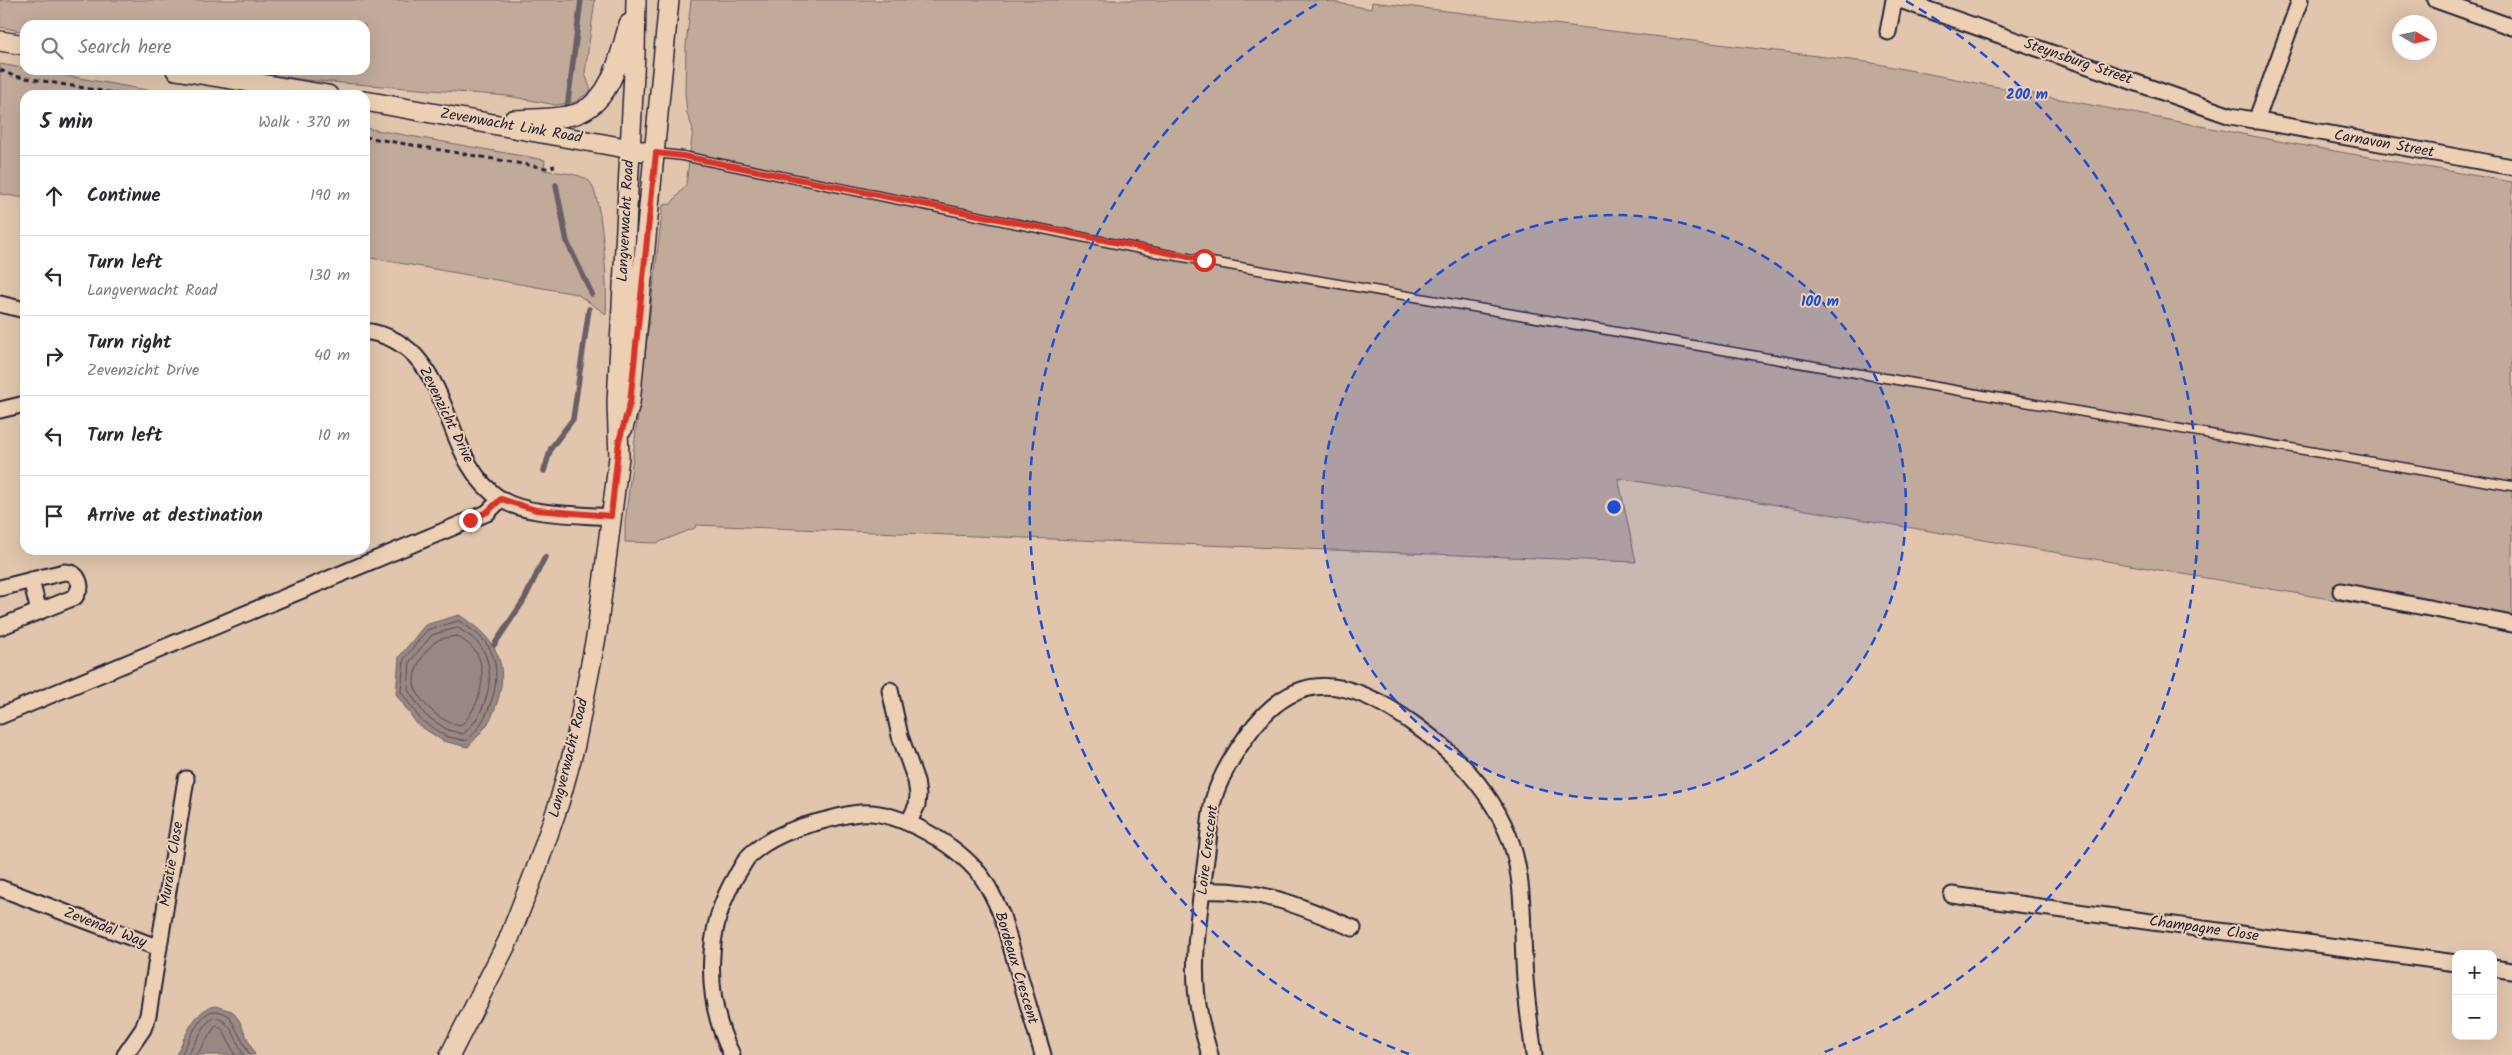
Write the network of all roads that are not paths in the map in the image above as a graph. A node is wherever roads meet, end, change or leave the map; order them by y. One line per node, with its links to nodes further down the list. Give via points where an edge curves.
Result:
1 (669, 0): 17 (street, Langverwacht Road)
2 (1894, 0): 8 (street)
3 (1900, 0): 14 (street, Steynsburg Street, via 2231,116)
4 (2300, 0): 14 (street)
5 (2436, 0): 7 (street)
6 (636, 2): 15 (street, via 609,82 593,105 580,113); 16 (street, Langverwacht Road)
7 (2512, 27)
8 (1888, 32)
9 (0, 41): 10 (street)
10 (20, 44)
11 (206, 75): 12 (street)
12 (298, 90)
13 (370, 102): 15 (street, Zevenwacht Link Road)
14 (2256, 121): 18 (street, Carnavon Street)
15 (489, 123): 16 (street, Zevenwacht Link Road)
16 (630, 149): 17 (street, Zevenwacht Link Road); 24 (street, Langverwacht Road, via 617,403)
17 (656, 153): 24 (street, Langverwacht Road, via 630,403); 25 (lane, via 1165,254)
18 (2512, 167)
19 (0, 304): 20 (street)
20 (20, 309)
21 (370, 333): 26 (street, Zevenzicht Drive, via 397,342 419,359 443,402 471,468)
22 (20, 405): 23 (street)
23 (0, 410)
24 (619, 441): 27 (street, Langverwacht Road)
25 (2512, 486)
26 (501, 499): 27 (street, Zevenzicht Drive, via 536,510); 35 (street, via 487,512)
27 (611, 516): 47 (street, Langverwacht Road, via 597,632 575,745 559,803 508,940)
28 (31, 580): 29 (street); 31 (street); 31 (street, via 64,572 74,574 80,582 75,597)
29 (0, 588)
30 (2341, 592): 32 (street)
31 (39, 612): 33 (street)
32 (2512, 624)
33 (0, 627)
34 (890, 690): 37 (street, via 900,736 916,781 917,805)
35 (0, 716)
36 (186, 779): 42 (street, Muratie Close)
37 (909, 822): 48 (street, Bordeaux Crescent, via 860,812 808,824 777,836 750,855 732,884 715,926 711,967 716,1004); 49 (street, Bordeaux Crescent, via 962,858 980,875 995,899)
38 (0, 888): 42 (street, Zevendal Way)
39 (1202, 891): 41 (street, via 1230,890 1280,899); 50 (street, Loire Crescent, via 1198,923 1198,1010); 51 (street, Loire Crescent, via 1213,800 1228,763 1275,703 1308,688 1335,687 1362,694 1392,708 1429,735 1471,773 1497,814 1512,846 1522,891 1524,964)
40 (1952, 896): 43 (street, Champagne Close)
41 (1353, 928)
42 (158, 948): 46 (street, Zevendal Way, via 146,1022)
43 (2452, 962)
44 (2497, 969): 45 (street)
45 (2512, 971)
46 (125, 1055)
47 (450, 1055)
48 (732, 1055)
49 (1043, 1055)
50 (1210, 1055)
51 (1534, 1055)

